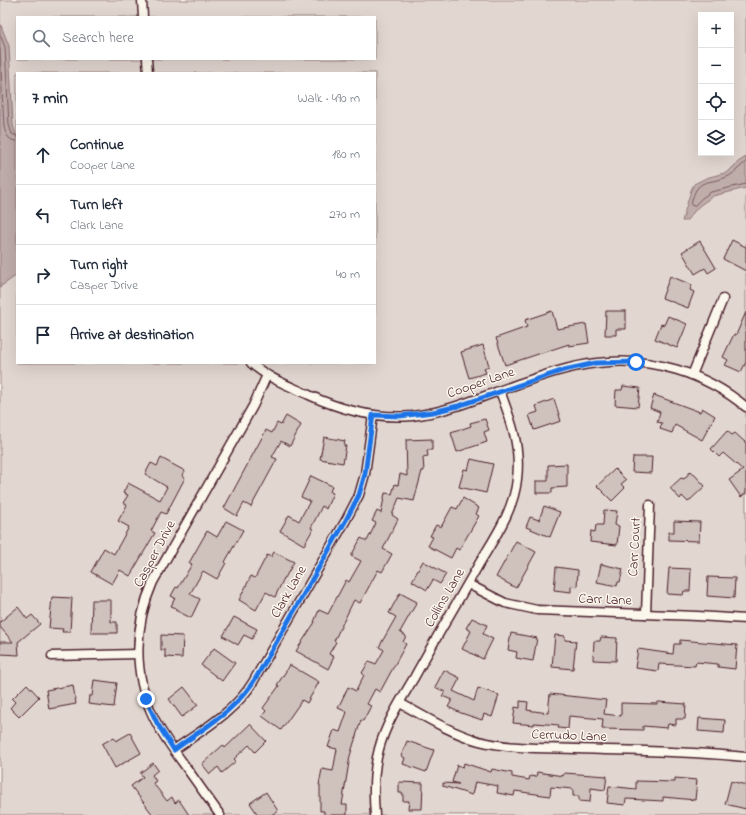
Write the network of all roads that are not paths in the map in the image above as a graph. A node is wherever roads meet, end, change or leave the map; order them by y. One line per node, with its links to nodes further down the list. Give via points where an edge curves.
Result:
1 (142, 0): 2 (street)
2 (143, 16)
3 (146, 60): 4 (street)
4 (148, 72)
5 (723, 299): 8 (street)
6 (253, 364): 7 (street, Cooper Lane)
7 (267, 375): 11 (street, Cooper Lane, via 328,403); 16 (street, Casper Drive, via 257,399 153,582 141,617)
8 (692, 375): 9 (street, Cooper Lane, via 650,363 609,362 585,364); 10 (street, Cooper Lane, via 720,388)
9 (500, 391): 11 (street, Cooper Lane, via 426,414); 13 (street, Collins Lane, via 516,441 516,487 509,510)
10 (746, 407)
11 (373, 415): 19 (street, Clark Lane, via 367,464 359,495 257,676 232,707)
12 (650, 505): 14 (street, Carr Court)
13 (468, 584): 14 (street, Carr Lane, via 500,601 524,608); 18 (street, Collins Lane)
14 (646, 614): 15 (street, Carr Lane)
15 (746, 619)
16 (138, 654): 17 (street); 19 (street, Casper Drive, via 146,699)
17 (52, 656)
18 (400, 703): 20 (street, Cerrudo Lane, via 455,732 504,746); 22 (street, Collins Lane, via 387,726 377,754 373,784)
19 (174, 750): 21 (street, Casper Drive)
20 (746, 757)
21 (220, 815)
22 (375, 815)

